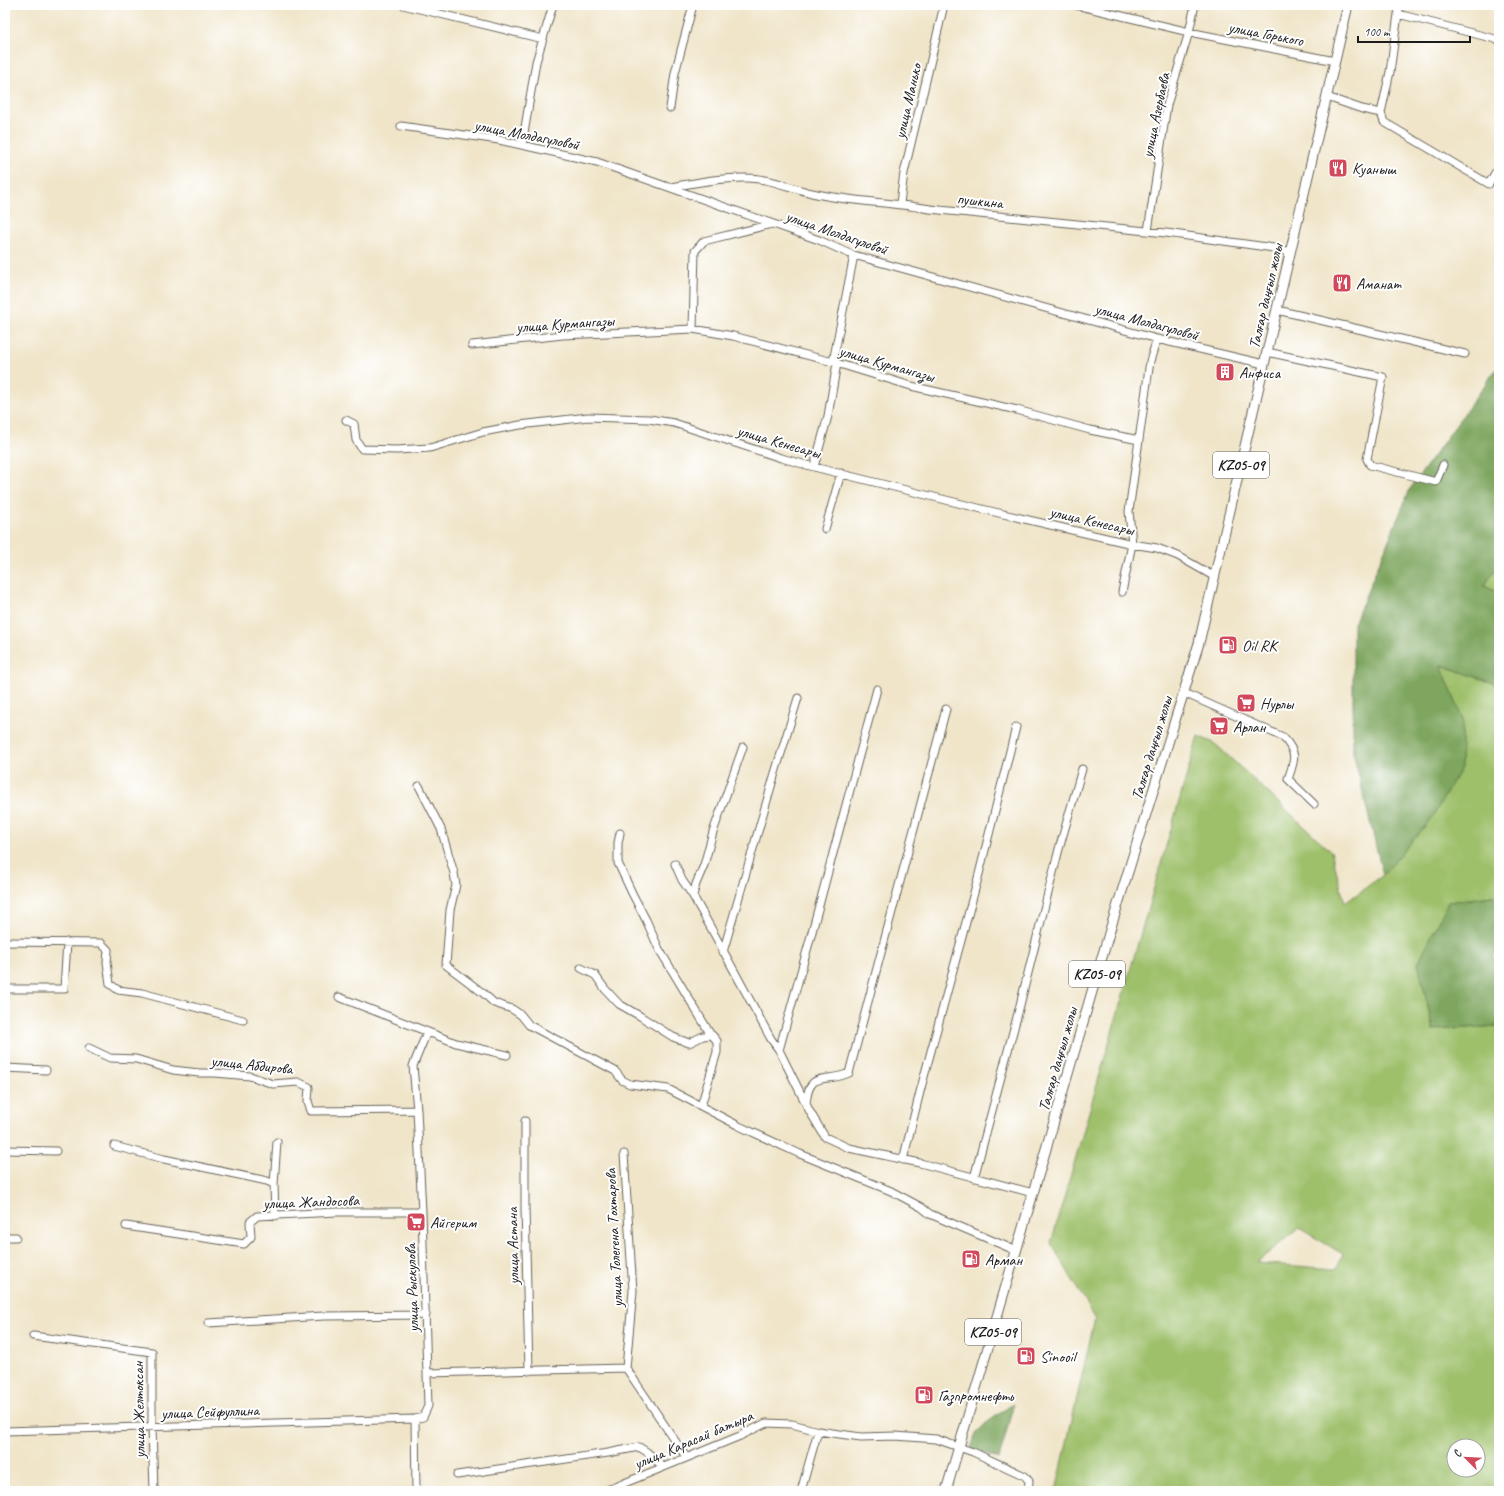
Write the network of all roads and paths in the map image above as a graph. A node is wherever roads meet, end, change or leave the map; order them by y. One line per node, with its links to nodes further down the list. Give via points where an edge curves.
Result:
1 (403, 5): 11 (street)
2 (553, 5): 11 (street)
3 (693, 5): 15 (street, via 675,73)
4 (944, 5): 21 (street, улица Манько, via 904,173)
5 (1076, 5): 10 (street, улица Горького)
6 (1195, 5): 10 (street, улица Азербаева)
7 (1348, 5): 13 (main road, Талғар даңғыл жолы / KZ05-09)
8 (1400, 5): 9 (street)
9 (1398, 14): 12 (street); 16 (street)
10 (1189, 32): 13 (street, улица Горького); 23 (street, улица Азербаева, via 1167,105)
11 (543, 39): 18 (street, via 536,62)
12 (1499, 40)
13 (1335, 61): 14 (main road, Талғар даңғыл жолы / KZ05-09)
14 (1327, 97): 16 (street); 24 (main road, Талғар даңғыл жолы / KZ05-09)
15 (670, 108)
16 (1381, 113): 19 (street, via 1384,122 1489,184)
17 (401, 126): 18 (street, улица Молдагуловой)
18 (522, 145): 20 (street, улица Молдагуловой, via 597,162)
19 (1499, 170)
20 (669, 187): 21 (street, пушкина, via 747,178 852,200); 22 (street, улица Молдагуловой)
21 (900, 203): 23 (street, пушкина, via 930,209)
22 (773, 224): 25 (street, улица Молдагуловой); 27 (street, via 704,241 695,251)
23 (1148, 231): 24 (street, пушкина)
24 (1290, 252): 26 (main road, Талғар даңғыл жолы / KZ05-09)
25 (854, 255): 28 (street, улица Молдагуловой); 32 (street)
26 (1277, 310): 30 (main road, Талғар даңғыл жолы / KZ05-09); 31 (street)
27 (693, 329): 29 (street, улица Курмангазы, via 563,335); 32 (street, улица Курмангазы, via 733,336)
28 (1157, 338): 33 (street, улица Молдагуловой); 35 (street, via 1150,362)
29 (472, 345)
30 (1267, 352): 33 (main road, Талғар даңғыл жолы / KZ05-09); 36 (street, via 1383,377 1367,459 1370,465 1436,482)
31 (1465, 354)
32 (835, 363): 35 (street, улица Курмангазы, via 911,386); 37 (street, via 828,416)
33 (1264, 364): 41 (main road, Талғар даңғыл жолы / KZ05-09)
34 (346, 420): 37 (street, улица Кенесары, via 354,424 356,440 362,449 397,450 430,448 520,424 588,417 649,419 674,423)
35 (1139, 440): 40 (street, via 1129,511)
36 (1443, 465)
37 (814, 467): 38 (street, улица Кенесары)
38 (841, 473): 39 (street); 40 (street, улица Кенесары)
39 (825, 530)
40 (1132, 544): 41 (street, улица Кенесары, via 1157,548 1178,556); 42 (street)
41 (1215, 577): 44 (main road, Талғар даңғыл жолы / KZ05-09)
42 (1122, 592)
43 (877, 688): 65 (street)
44 (1184, 693): 51 (street, via 1283,737 1291,747 1294,759 1288,779); 81 (main road, Талғар даңғыл жолы / KZ05-09, via 1110,930)
45 (798, 698): 57 (street)
46 (946, 709): 69 (street, via 849,1073 815,1081 809,1086)
47 (1016, 727): 78 (street)
48 (743, 747): 54 (street)
49 (1082, 769): 79 (street)
50 (419, 786): 70 (street, via 441,829 456,885 450,910 446,965 494,1003 512,1009 521,1015 528,1025 615,1071 622,1080 630,1084 668,1089)
51 (1314, 804)
52 (620, 833): 63 (street, via 618,863 659,949)
53 (675, 864): 54 (street)
54 (693, 896): 57 (street)
55 (5, 942): 56 (street)
56 (67, 942): 59 (street, via 64,989); 61 (street, via 101,943 108,950 110,984 118,990)
57 (723, 952): 65 (street)
58 (582, 968): 63 (street, via 595,975 619,1004 673,1037 689,1043)
59 (5, 989)
60 (339, 997): 62 (street)
61 (243, 1020)
62 (427, 1032): 66 (street, via 456,1043); 71 (street, улица Рыскулова, via 413,1066)
63 (711, 1035): 70 (street, via 717,1041 717,1052)
64 (89, 1048): 71 (street, улица Абдирова, via 110,1058 136,1059 173,1070 250,1076 273,1084 298,1082 309,1087 308,1101 311,1111)
65 (779, 1050): 69 (street)
66 (507, 1055)
67 (5, 1068): 68 (street)
68 (46, 1070)
69 (806, 1104): 78 (street, via 825,1137 850,1148)
70 (701, 1106): 87 (street, via 800,1154 891,1191 930,1214)
71 (417, 1110): 82 (street, улица Рыскулова)
72 (525, 1121): 92 (street, улица Астана)
73 (277, 1142): 80 (street)
74 (114, 1146): 80 (street)
75 (5, 1150): 76 (street)
76 (56, 1151)
77 (624, 1154): 91 (street, улица Толегена Тохтарова, via 633,1291)
78 (903, 1160): 79 (street)
79 (974, 1178): 81 (street)
80 (274, 1184): 83 (street)
81 (1033, 1194): 87 (main road, Талғар даңғыл жолы / KZ05-09)
82 (422, 1212): 83 (street, улица Жандосова, via 337,1212); 88 (street, улица Рыскулова)
83 (275, 1216): 84 (street, улица Жандосова, via 257,1216 250,1222 251,1237 244,1244)
84 (126, 1226)
85 (5, 1237): 86 (street)
86 (16, 1237)
87 (1015, 1255): 98 (main road, Талғар даңғыл жолы / KZ05-09)
88 (426, 1315): 89 (street, via 324,1316); 93 (street, улица Рыскулова)
89 (208, 1323)
90 (33, 1336): 95 (street, улица Желтоксан, via 152,1352)
91 (626, 1368): 92 (street); 99 (street)
92 (529, 1370): 93 (street)
93 (427, 1373): 94 (street, улица Рыскулова, via 428,1406 423,1417)
94 (415, 1419): 95 (street, улица Сейфуллина); 103 (street)
95 (152, 1427): 96 (street, улица Сейфуллина); 102 (street, улица Желтоксан)
96 (5, 1431)
97 (818, 1431): 98 (street, улица Карасай батыра, via 861,1437 936,1439); 99 (street, улица Карасай батыра, via 792,1424 766,1423); 105 (street)
98 (960, 1446): 106 (main road, Талғар даңғыл жолы / KZ05-09); 107 (street, улица Карасай батыра, via 1025,1476 1029,1481)
99 (686, 1457): 100 (street, улица Карасай батыра)
100 (663, 1467): 101 (street, via 639,1446); 104 (street, улица Карасай батыра)
101 (457, 1475)
102 (154, 1491)
103 (416, 1491)
104 (605, 1491)
105 (801, 1491)
106 (946, 1491)
107 (1028, 1491)

